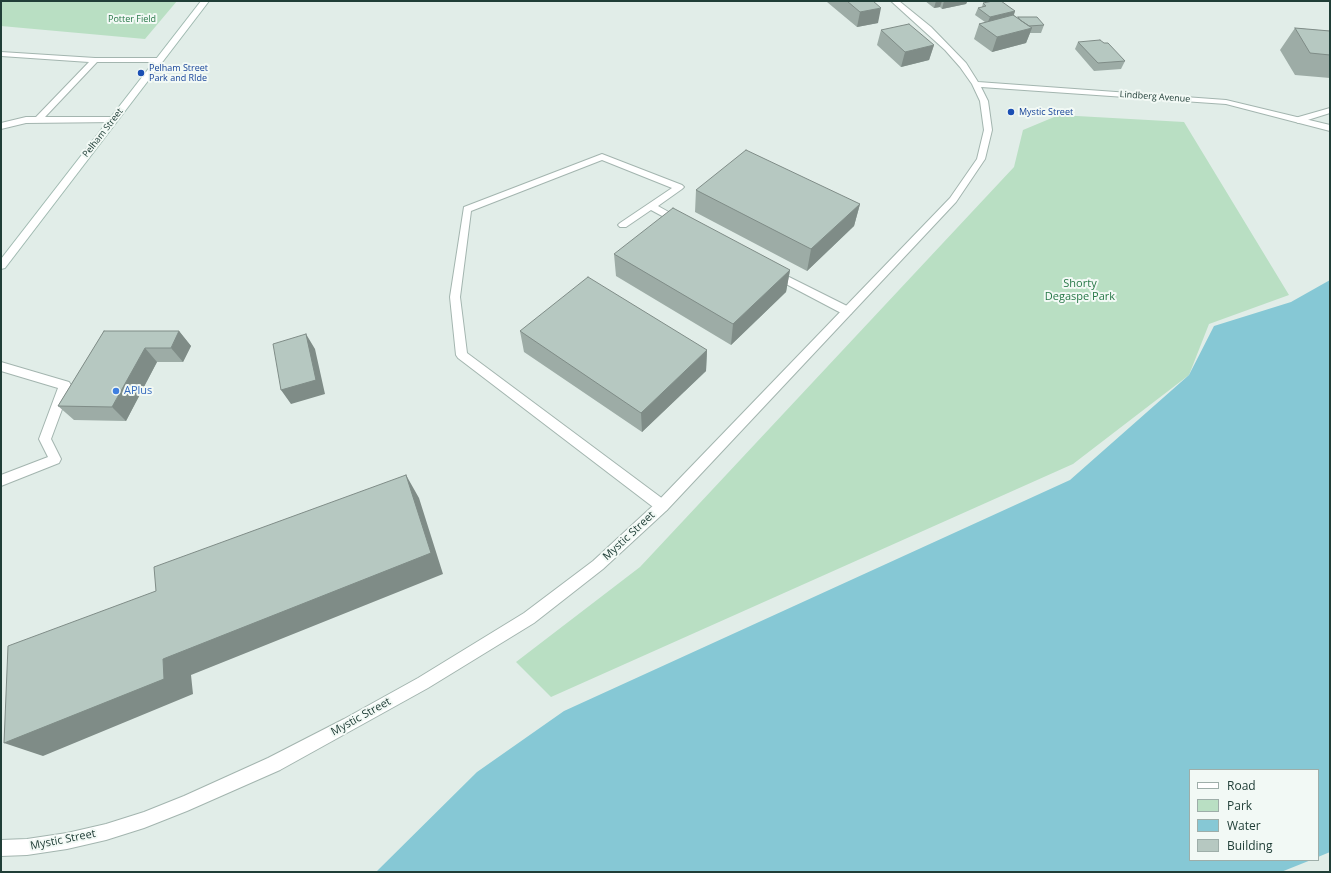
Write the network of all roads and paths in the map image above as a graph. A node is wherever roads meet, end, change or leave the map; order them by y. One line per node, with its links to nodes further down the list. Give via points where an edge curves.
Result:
1 (205, 1): 5 (street, Pelham Street)
2 (895, 1): 6 (street, Mystic Street, via 948,48)
3 (1, 54): 4 (street)
4 (95, 60): 5 (street); 8 (street)
5 (159, 60): 9 (street, Pelham Street)
6 (976, 84): 10 (street, Lindberg Avenue, via 1226,102); 18 (street, Mystic Street, via 984,102 988,130 981,159 953,200)
7 (1330, 110): 10 (street)
8 (38, 120): 9 (street); 11 (street)
9 (113, 120): 16 (street, Pelham Street)
10 (1298, 120): 12 (street, Lindberg Avenue)
11 (1, 126)
12 (1330, 128)
13 (651, 206): 14 (street); 15 (street); 21 (street, via 679,187 602,157 467,209 455,296 462,355)
14 (623, 225)
15 (686, 226)
16 (1, 266)
17 (762, 267): 18 (street)
18 (847, 312): 21 (street, Mystic Street)
19 (1, 366): 20 (street, via 65,385 45,439 55,459)
20 (1, 481)
21 (662, 506): 22 (street, Mystic Street, via 598,565 529,618 423,683 274,764 187,803 106,832 40,845)
22 (1, 848)

